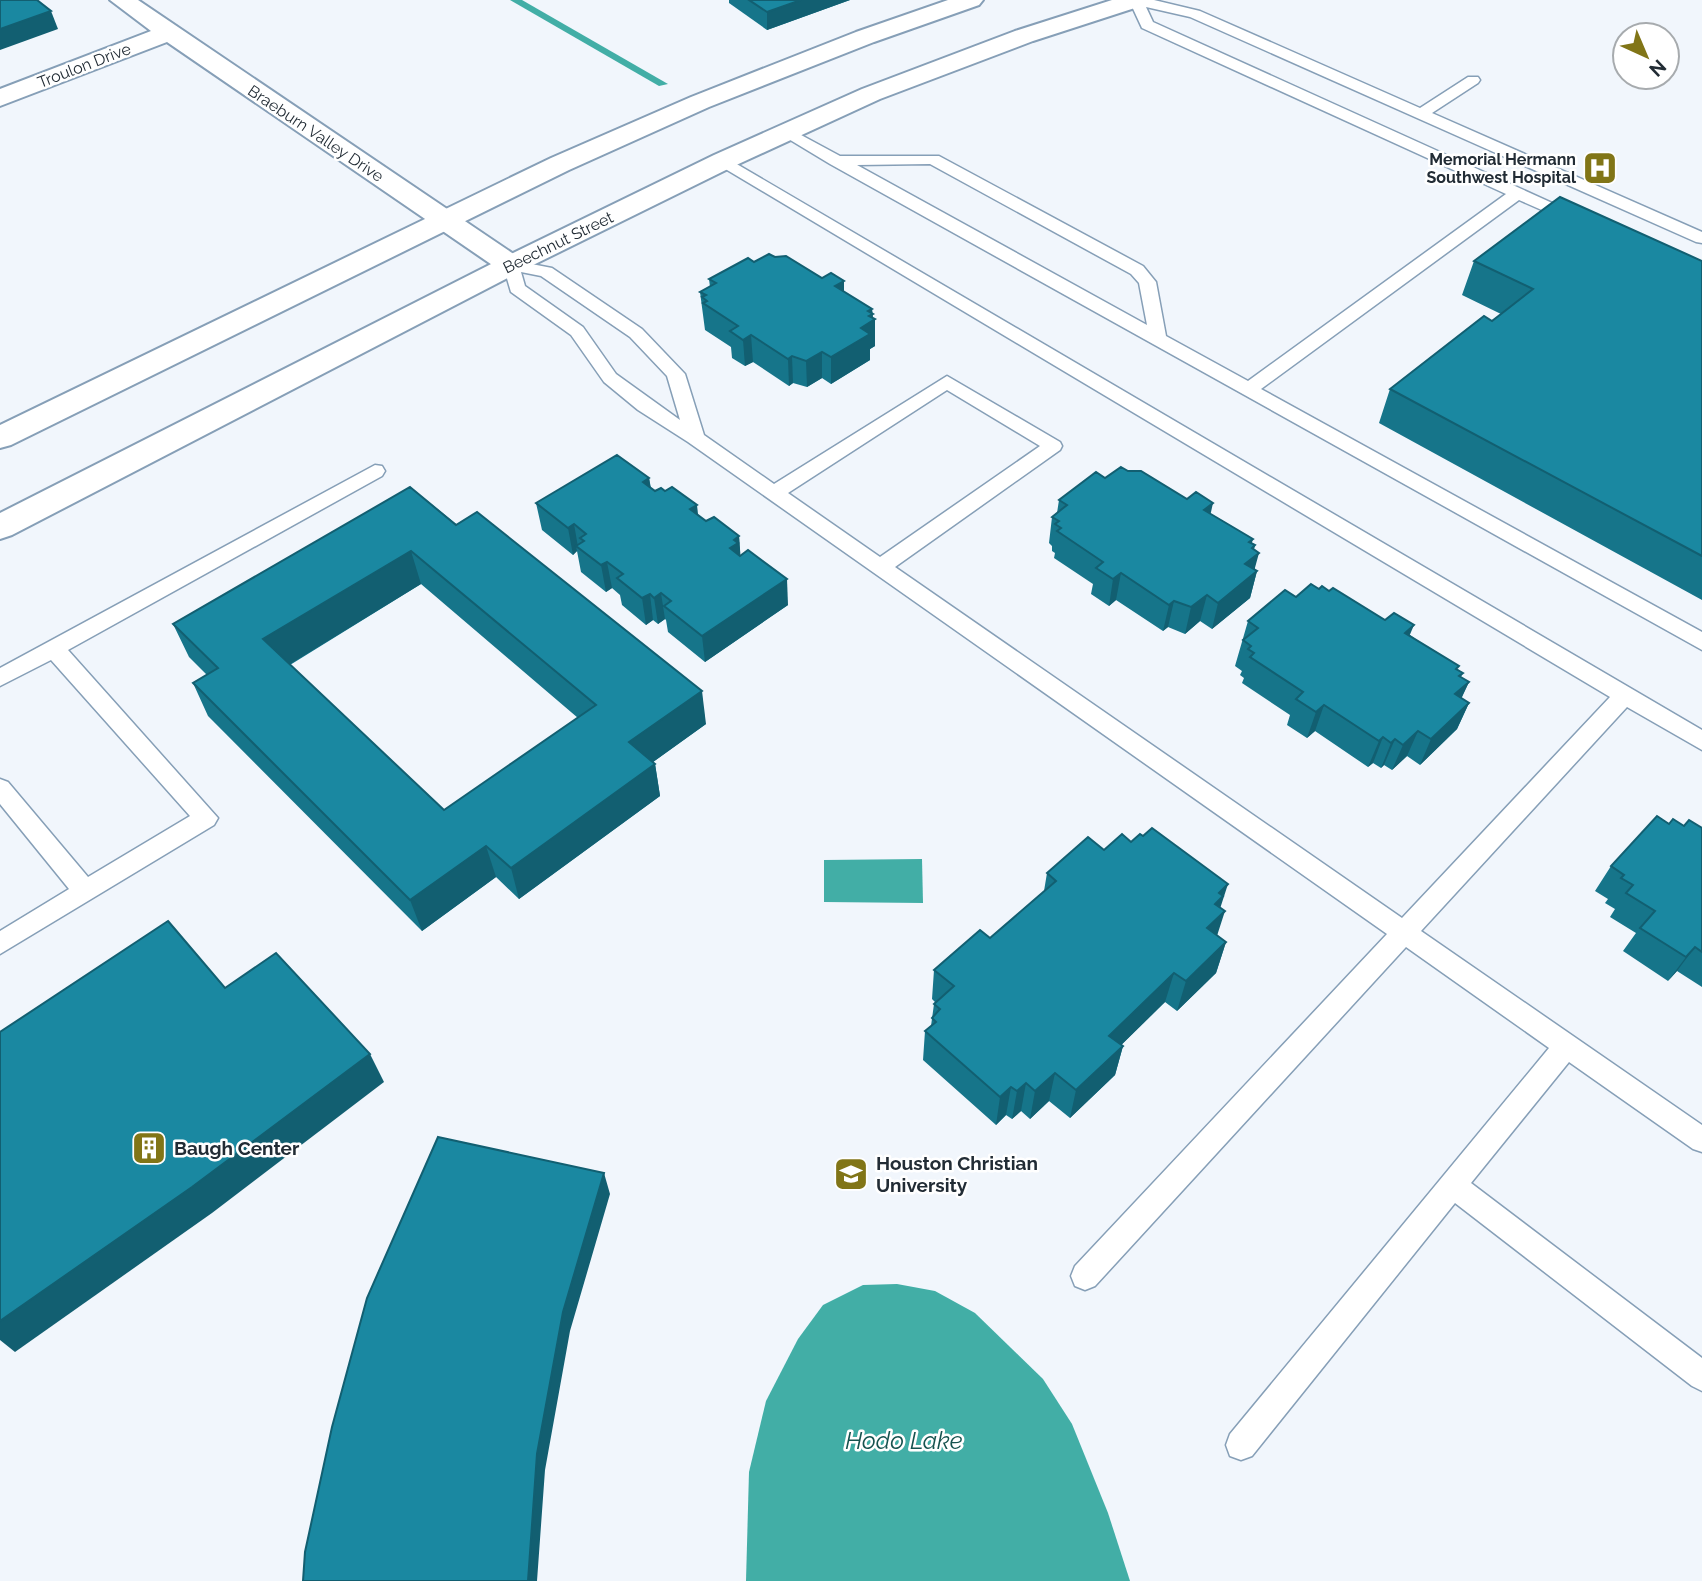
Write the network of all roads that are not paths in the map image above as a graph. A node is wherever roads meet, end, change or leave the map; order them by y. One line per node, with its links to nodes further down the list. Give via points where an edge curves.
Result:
1 (122, 0): 4 (main road, Braeburn Valley Drive)
2 (971, 0): 12 (main road, via 700,102)
3 (1136, 0): 7 (lane, via 1195,14); 8 (main road, Beechnut Street, via 1011,41); 11 (lane, via 1147,25)
4 (169, 32): 6 (main road, Troulon Drive); 12 (main road, Braeburn Valley Drive)
5 (1473, 80): 7 (lane)
6 (0, 99)
7 (1421, 114): 14 (lane)
8 (785, 132): 9 (main road, Beechnut Street); 10 (lane)
9 (723, 161): 15 (main road, Beechnut Street); 29 (lane)
10 (836, 161): 18 (lane); 18 (lane, via 933,159 1137,270 1147,282)
11 (1518, 193): 13 (lane); 19 (lane)
12 (446, 220): 15 (main road, Braeburn Valley Drive); 20 (main road)
13 (1592, 226)
14 (1702, 238)
15 (511, 265): 16 (lane, via 547,272); 17 (lane, via 517,288); 24 (main road, Beechnut Street)
16 (611, 315): 17 (lane); 21 (lane, via 676,374)
17 (577, 331): 21 (lane, via 610,378)
18 (1157, 339): 19 (lane)
19 (1248, 390): 26 (lane)
20 (0, 438)
21 (695, 438): 23 (lane)
22 (375, 471): 27 (lane)
23 (774, 493): 25 (lane); 25 (lane, via 947,382 1053,446)
24 (0, 527)
25 (880, 567): 33 (lane)
26 (1702, 642)
27 (54, 649): 28 (lane); 32 (lane, via 206,818)
28 (0, 678)
29 (1625, 695): 30 (lane); 33 (lane)
30 (1702, 741)
31 (0, 788): 32 (lane)
32 (85, 891): 34 (lane)
33 (1404, 932): 35 (lane); 38 (lane)
34 (0, 944)
35 (1566, 1046): 36 (lane); 37 (lane)
36 (1702, 1140)
37 (1453, 1185): 39 (lane); 40 (lane)
38 (1085, 1276)
39 (1702, 1376)
40 (1241, 1445)

